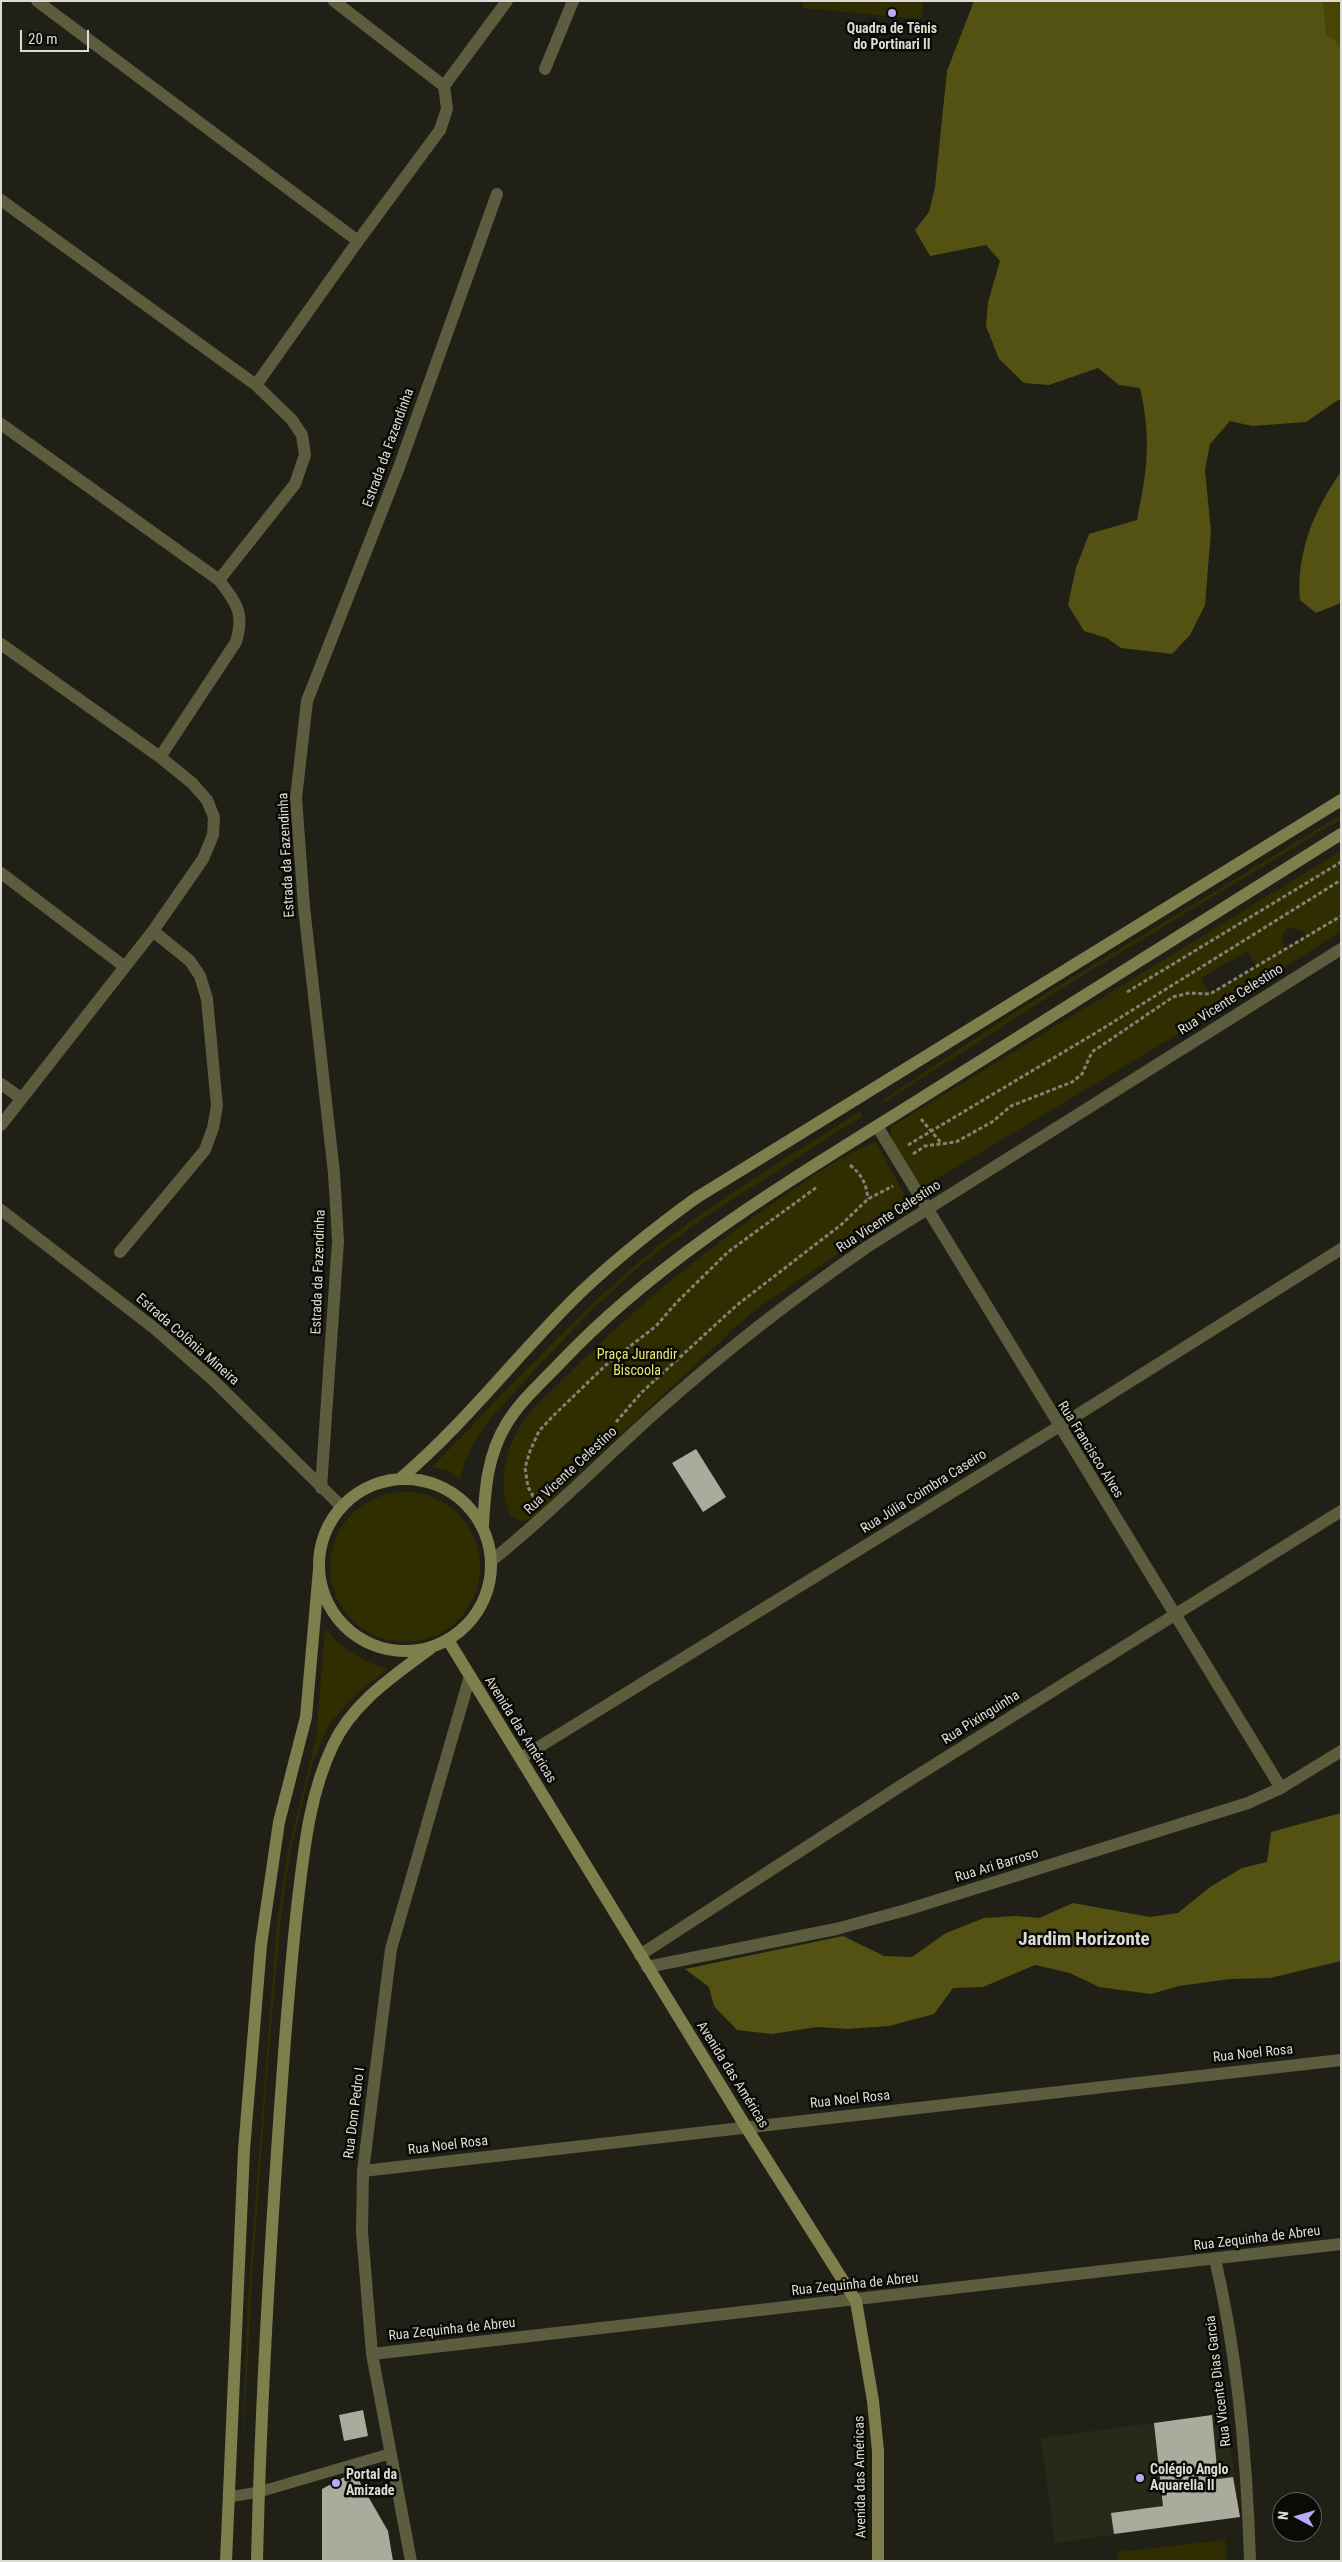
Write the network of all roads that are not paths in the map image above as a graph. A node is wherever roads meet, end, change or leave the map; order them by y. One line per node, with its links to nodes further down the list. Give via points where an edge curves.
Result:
1 (37, 1): 9 (street)
2 (334, 1): 6 (street)
3 (507, 1): 6 (street)
4 (573, 1): 5 (street)
5 (544, 69)
6 (444, 86): 9 (street, via 447,109 440,130)
7 (497, 194): 31 (street, Estrada da Fazendinha, via 398,470 308,701 296,798 338,1241)
8 (1, 200): 10 (street)
9 (358, 240): 10 (street)
10 (256, 385): 12 (street, via 292,420 302,435 305,455 295,484)
11 (1, 424): 12 (street)
12 (219, 580): 14 (street, via 235,602 241,627 236,642)
13 (1, 644): 14 (street)
14 (160, 757): 18 (street, via 192,783 207,800 214,817 213,835 203,859)
15 (1341, 800): 30 (main road, via 696,1198 580,1293 440,1445)
16 (1341, 834): 24 (main road)
17 (1, 873): 20 (street)
18 (153, 931): 20 (street); 28 (street, via 190,961 200,976 207,999 217,1106 214,1128 205,1150)
19 (1341, 949): 26 (street, Rua Vicente Celestino)
20 (125, 967): 22 (street)
21 (1, 1084): 22 (street)
22 (21, 1098): 23 (street)
23 (1, 1125)
24 (876, 1126): 26 (street, Rua Francisco Alves); 34 (main road, via 733,1218 631,1295 586,1336 508,1421 495,1446 487,1472)
25 (1, 1210): 31 (street, Estrada Colônia Mineira, via 154,1328 213,1380)
26 (926, 1210): 29 (street, Rua Francisco Alves); 35 (street, Rua Vicente Celestino, via 802,1291 737,1342 654,1413 532,1528)
27 (1341, 1249): 29 (street, Rua Júlia Coimbra Caseiro)
28 (120, 1252)
29 (1058, 1427): 37 (street, Rua Francisco Alves); 42 (street, Rua Júlia Coimbra Caseiro)
30 (401, 1478): 32 (main road, via 379,1482); 34 (main road, via 426,1481 449,1490 468,1506)
31 (321, 1488): 32 (street, Estrada Colônia Mineira)
32 (341, 1506): 36 (main road, via 321,1546)
33 (1341, 1511): 37 (street, Rua Pixinguinha)
34 (483, 1526): 35 (main road)
35 (491, 1561): 38 (main road, via 489,1585 481,1607 467,1626)
36 (319, 1569): 39 (main road, via 324,1595 336,1618 356,1636 379,1648 405,1652); 55 (main road, via 306,1717 279,1822 261,1945 244,2150)
37 (1175, 1615): 43 (street, Rua Francisco Alves); 44 (street, Rua Pixinguinha, via 902,1785)
38 (448, 1640): 39 (main road); 40 (main road, Avenida das Américas)
39 (431, 1648): 54 (main road, via 370,1695 347,1721 333,1744 311,1810 291,1957 271,2218)
40 (470, 1676): 42 (main road, Avenida das Américas); 48 (street, Rua Dom Pedro I, via 391,1949)
41 (1341, 1752): 43 (street, Rua Ari Barroso)
42 (521, 1758): 44 (main road, Avenida das Américas)
43 (1281, 1788): 45 (street, Rua Ari Barroso, via 1248,1803 906,1910 836,1929)
44 (640, 1955): 45 (main road, Avenida das Américas)
45 (647, 1967): 47 (main road, Avenida das Américas)
46 (1341, 2060): 47 (street, Rua Noel Rosa)
47 (746, 2127): 48 (street, Rua Noel Rosa); 51 (main road, Avenida das Américas)
48 (363, 2171): 52 (street, Rua Dom Pedro I, via 362,2232)
49 (1341, 2244): 50 (street, Rua Zequinha de Abreu)
50 (1215, 2259): 51 (street, Rua Zequinha de Abreu); 60 (street, Rua Vicente Dias Garcia, via 1225,2303 1239,2410)
51 (856, 2300): 52 (street, Rua Zequinha de Abreu); 59 (main road, Avenida das Américas, via 878,2451)
52 (372, 2354): 53 (street, Rua Dom Pedro I)
53 (389, 2454): 54 (lane); 58 (street, Rua Dom Pedro I)
54 (259, 2492): 55 (lane); 57 (main road)
55 (228, 2497): 56 (main road)
56 (226, 2561)
57 (258, 2561)
58 (411, 2561)
59 (878, 2561)
60 (1250, 2561)

